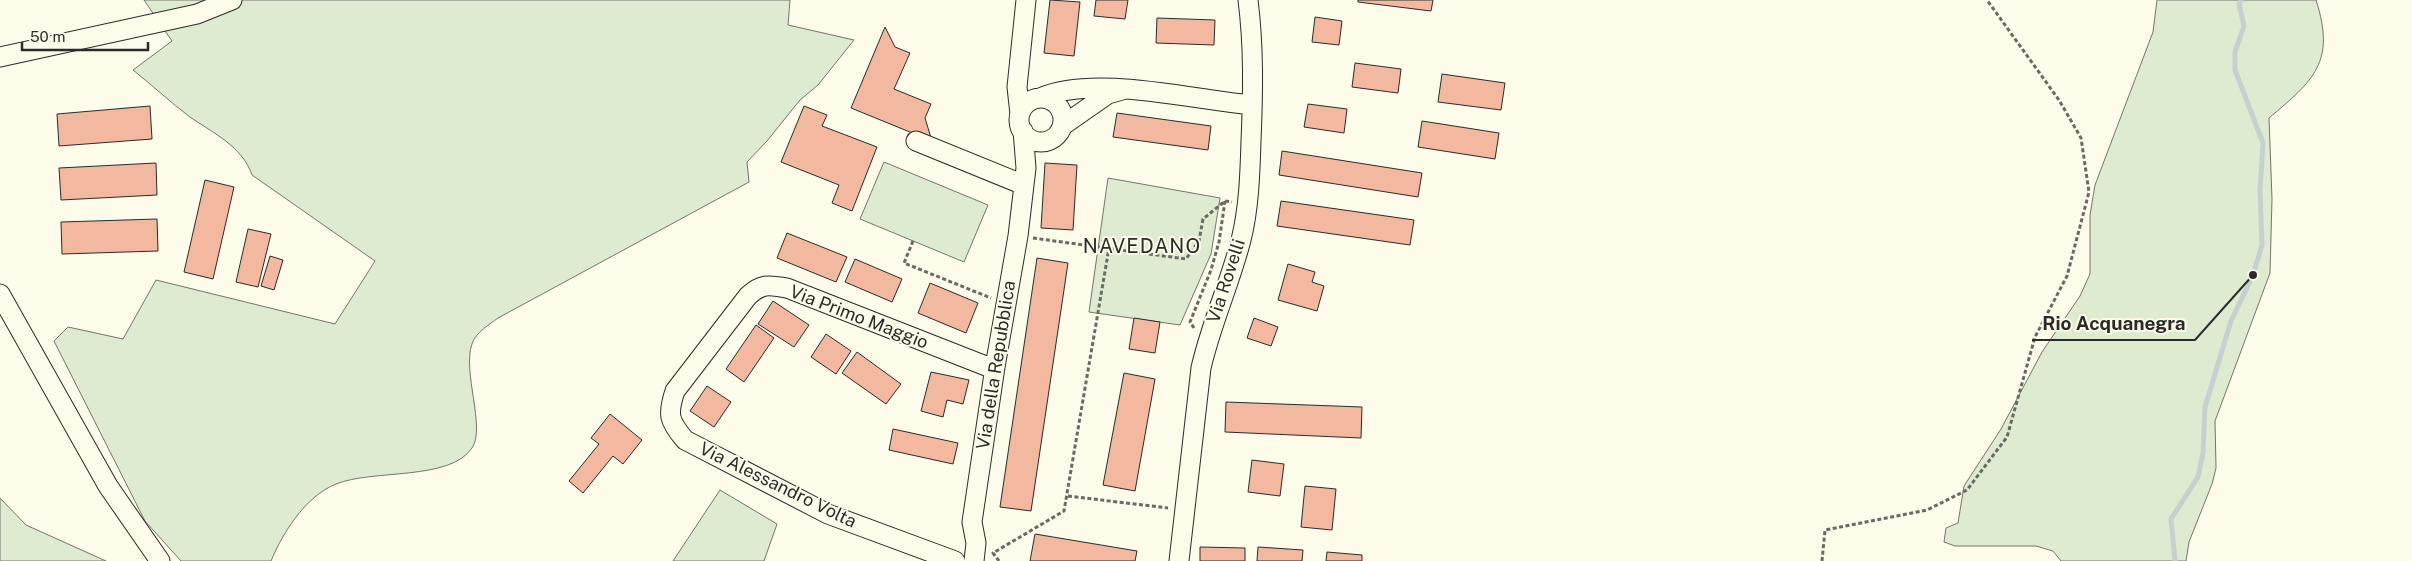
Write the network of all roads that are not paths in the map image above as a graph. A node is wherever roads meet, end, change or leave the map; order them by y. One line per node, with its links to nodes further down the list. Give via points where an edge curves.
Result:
1 (232, 0): 4 (street, via 196,14)
2 (1026, 0): 8 (street, via 1017,87)
3 (1248, 0): 7 (street, Via Rovelli)
4 (0, 57)
5 (1123, 89): 6 (street, via 1097,87 1050,93); 7 (street); 9 (street, via 1108,94)
6 (1040, 98): 8 (street, via 1024,106); 9 (street, via 1049,99 1061,110)
7 (1252, 105): 19 (street, Via Rovelli, via 1249,188 1241,238 1201,368)
8 (1021, 123): 11 (street, via 1029,138); 12 (street)
9 (1062, 126): 11 (street, via 1059,133)
10 (916, 141): 12 (street)
11 (1045, 141): 12 (street, via 1031,155)
12 (1025, 177): 14 (street, Via della Repubblica)
13 (0, 294): 16 (street, via 108,486)
14 (995, 367): 15 (street, Via Primo Maggio, via 787,288 769,285 757,288 675,391 669,417); 18 (street, Via della Repubblica, via 972,522 976,543)
15 (686, 440): 17 (street, Via Alessandro Volta, via 828,514)
16 (154, 554)
17 (955, 561)
18 (974, 561)
19 (1179, 561)

